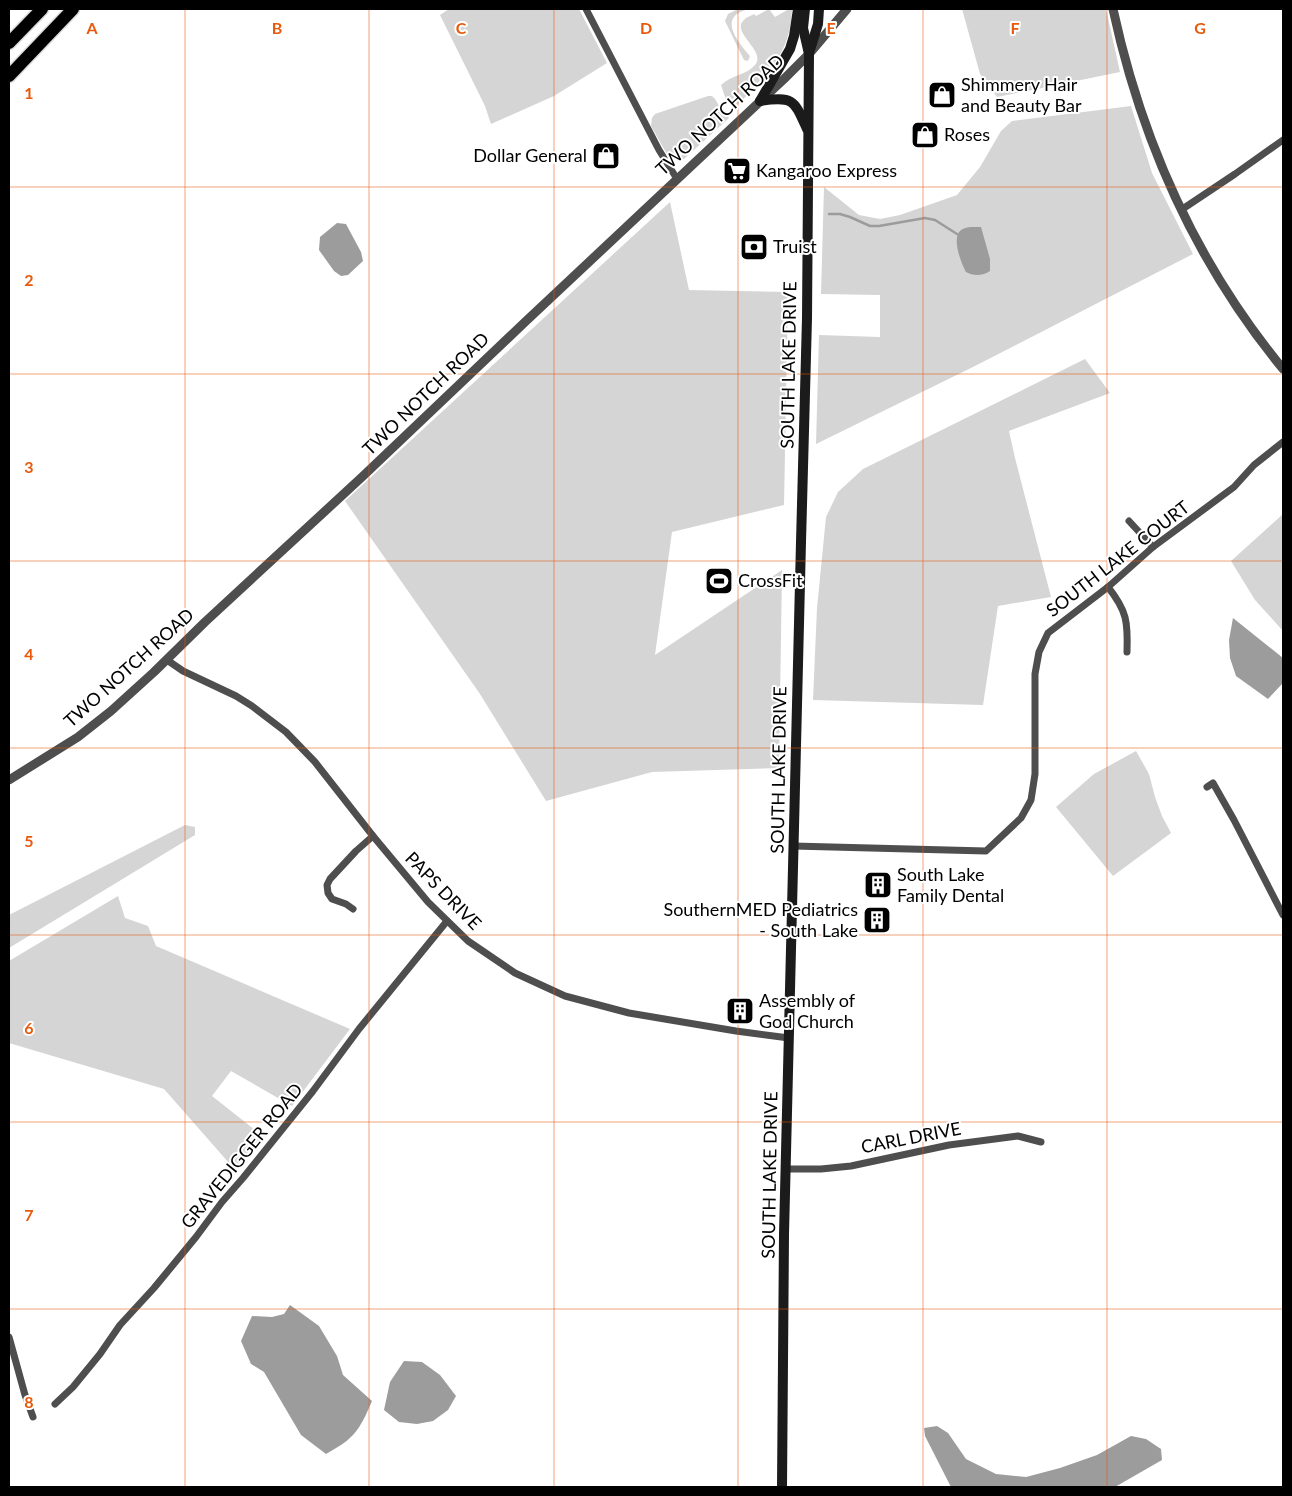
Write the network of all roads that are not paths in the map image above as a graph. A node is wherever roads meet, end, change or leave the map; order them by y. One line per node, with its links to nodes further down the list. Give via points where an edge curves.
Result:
1 (42, 9): 9 (highway)
2 (73, 9): 11 (highway)
3 (586, 9): 15 (street)
4 (798, 9): 12 (main road, via 790,49)
5 (804, 9): 10 (main road, SOUTH LAKE DRIVE, via 803,28)
6 (819, 9): 10 (main road, SOUTH LAKE DRIVE)
7 (847, 9): 10 (street, TWO NOTCH ROAD)
8 (1113, 9): 16 (street, via 1140,112)
9 (9, 43)
10 (809, 54): 12 (street, TWO NOTCH ROAD); 13 (main road, SOUTH LAKE DRIVE)
11 (9, 76)
12 (760, 101): 13 (main road, via 790,101); 15 (street, TWO NOTCH ROAD)
13 (809, 134): 27 (main road, SOUTH LAKE DRIVE)
14 (1283, 140): 16 (street)
15 (678, 178): 23 (street, TWO NOTCH ROAD)
16 (1181, 210): 17 (street, via 1228,292)
17 (1283, 369)
18 (1283, 442): 20 (street, SOUTH LAKE COURT, via 1254,465 1234,487)
19 (1129, 522): 20 (street)
20 (1153, 547): 21 (street, SOUTH LAKE COURT)
21 (1108, 587): 22 (street, via 1127,623); 27 (street, SOUTH LAKE COURT, via 1048,633 1039,652 1035,674 1031,800 1021,818 986,851)
22 (1127, 652)
23 (167, 660): 24 (street, TWO NOTCH ROAD, via 78,737); 26 (street, PAPS DRIVE, via 243,700 286,732 315,762)
24 (9, 780)
25 (1207, 787): 29 (street, via 1213,783)
26 (373, 836): 28 (street, via 330,878 327,885 332,899); 30 (street, PAPS DRIVE)
27 (794, 846): 31 (main road, SOUTH LAKE DRIVE)
28 (353, 909)
29 (1283, 915)
30 (447, 921): 31 (street, PAPS DRIVE, via 468,941 515,973 565,996 629,1013); 35 (street, GRAVEDIGGER ROAD, via 154,1288 120,1325 73,1387)
31 (789, 1038): 33 (main road, SOUTH LAKE DRIVE)
32 (1041, 1142): 33 (street, CARL DRIVE, via 1018,1136 949,1145 851,1166)
33 (786, 1169): 37 (main road, SOUTH LAKE DRIVE)
34 (9, 1337): 36 (street)
35 (55, 1404)
36 (33, 1417)
37 (782, 1487)

